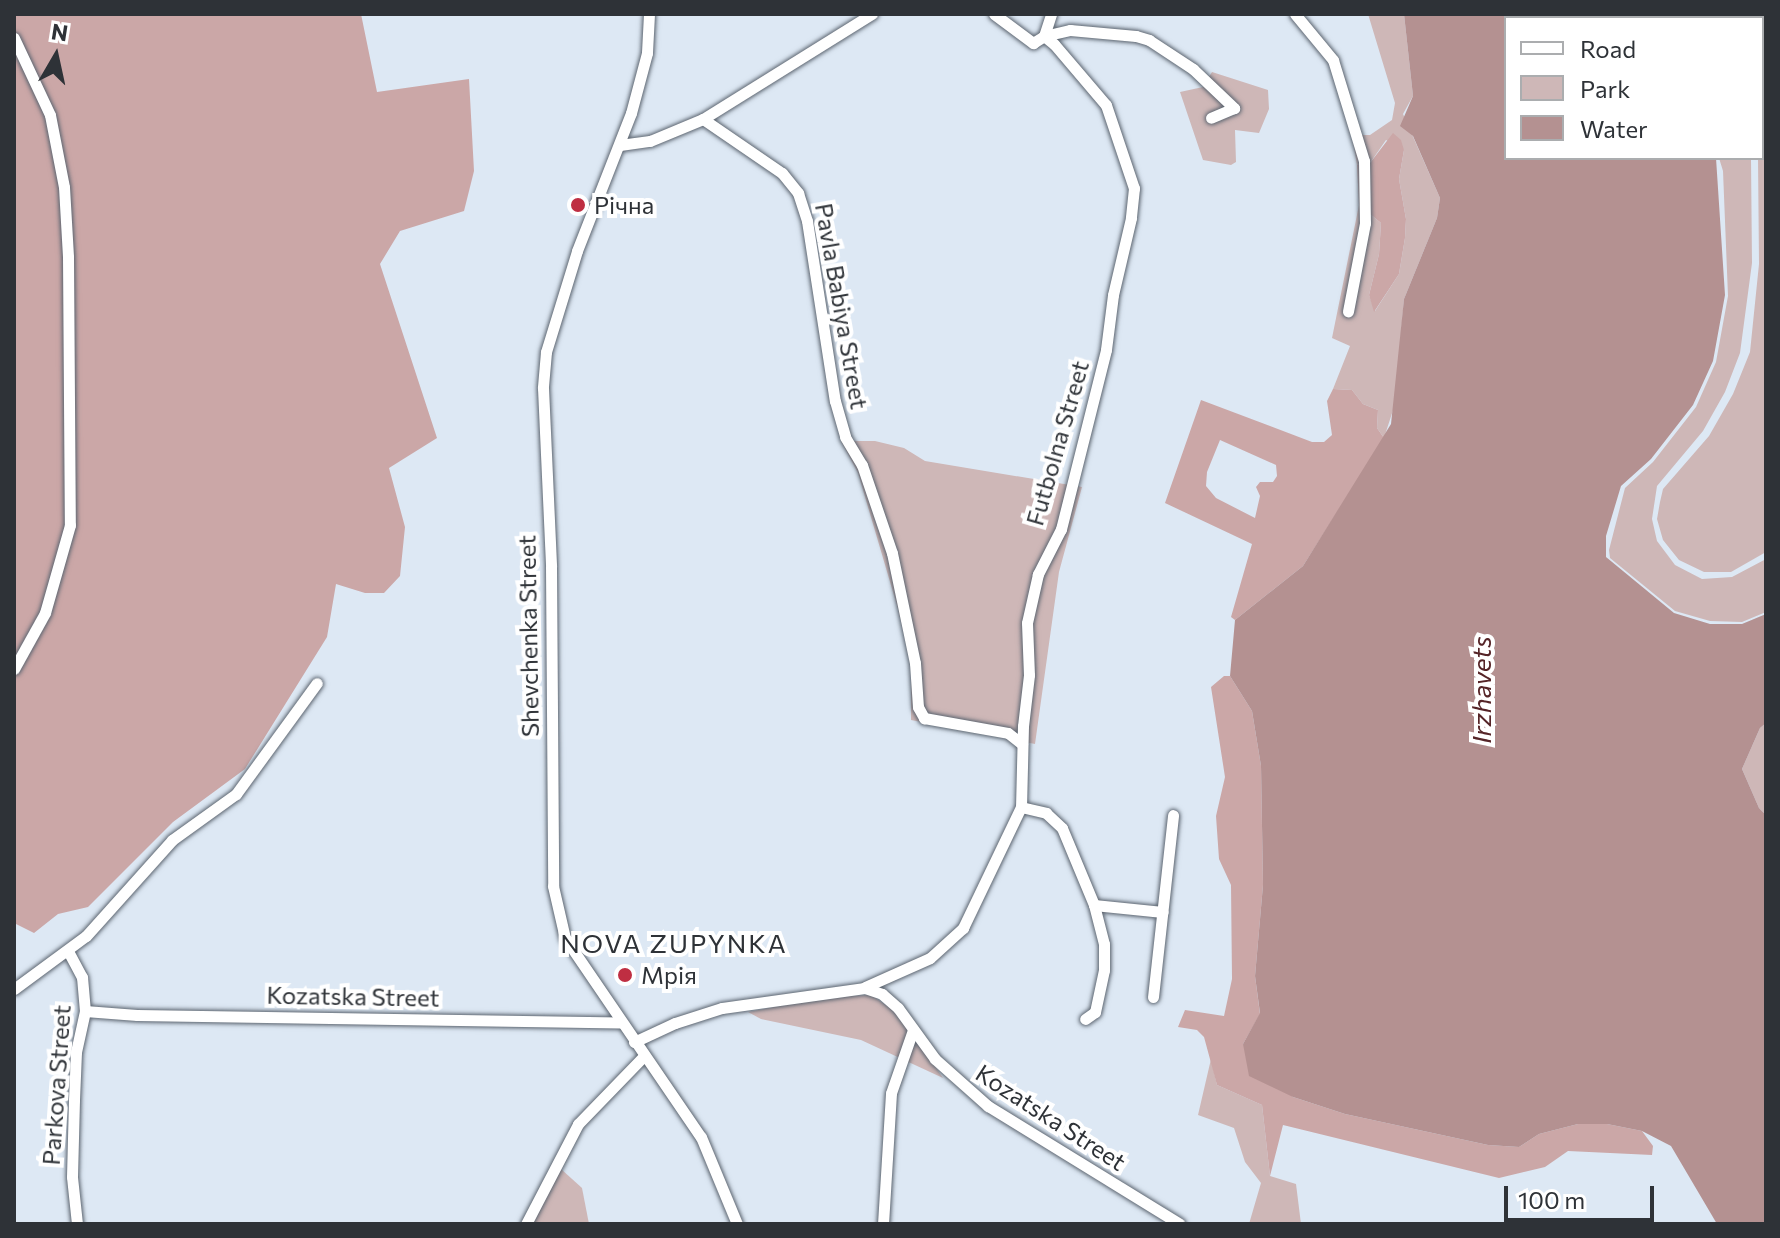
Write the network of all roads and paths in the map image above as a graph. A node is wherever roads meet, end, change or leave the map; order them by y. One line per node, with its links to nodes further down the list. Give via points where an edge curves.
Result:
1 (649, 14): 10 (street, Shevchenka Street, via 647,53)
2 (872, 14): 9 (street)
3 (994, 14): 6 (street, via 1033,43)
4 (1051, 14): 6 (street)
5 (1295, 14): 11 (street, via 1333,60 1364,161 1365,223)
6 (1044, 36): 8 (street, via 1070,30 1149,40 1193,69 1234,108); 14 (street, Futbolna Street, via 1106,105 1134,188 1106,350 1071,491 1029,605)
7 (14, 38): 12 (street, via 50,115 64,187 70,525 45,613)
8 (1211, 118)
9 (703, 119): 10 (street, via 650,141); 14 (street, Pavla Babiya Street, via 782,173 798,193 835,401 892,553 915,663 918,707 924,718 1008,733)
10 (620, 145): 25 (street, Shevchenka Street, via 560,302 546,352 543,388 551,567 553,886 565,938)
11 (1348, 311)
12 (14, 669)
13 (317, 683): 19 (street, via 236,794 172,840)
14 (1022, 744): 15 (street, Futbolna Street)
15 (1021, 807): 17 (street, via 1046,813 1062,828); 20 (street, via 963,928 930,958)
16 (1173, 815): 18 (street)
17 (1094, 905): 18 (street); 24 (street, via 1104,970 1095,1012)
18 (1163, 912): 22 (street)
19 (68, 951): 21 (street); 23 (street, Parkova Street, via 82,977)
20 (865, 988): 26 (street, Kozatska Street, via 898,1008); 27 (street, via 722,1008)
21 (14, 989)
22 (1153, 997)
23 (85, 1011): 25 (street, Kozatska Street); 29 (street, Parkova Street, via 76,1052 73,1116)
24 (1085, 1019)
25 (620, 1023): 27 (street, Shevchenka Street)
26 (913, 1030): 32 (street, via 891,1093); 33 (street, Kozatska Street, via 954,1080 988,1106)
27 (634, 1042): 28 (street, Shevchenka Street)
28 (644, 1056): 30 (street, via 578,1124); 31 (street, Shevchenka Street, via 701,1137)
29 (77, 1224)
30 (526, 1224)
31 (737, 1224)
32 (883, 1224)
33 (1180, 1224)

